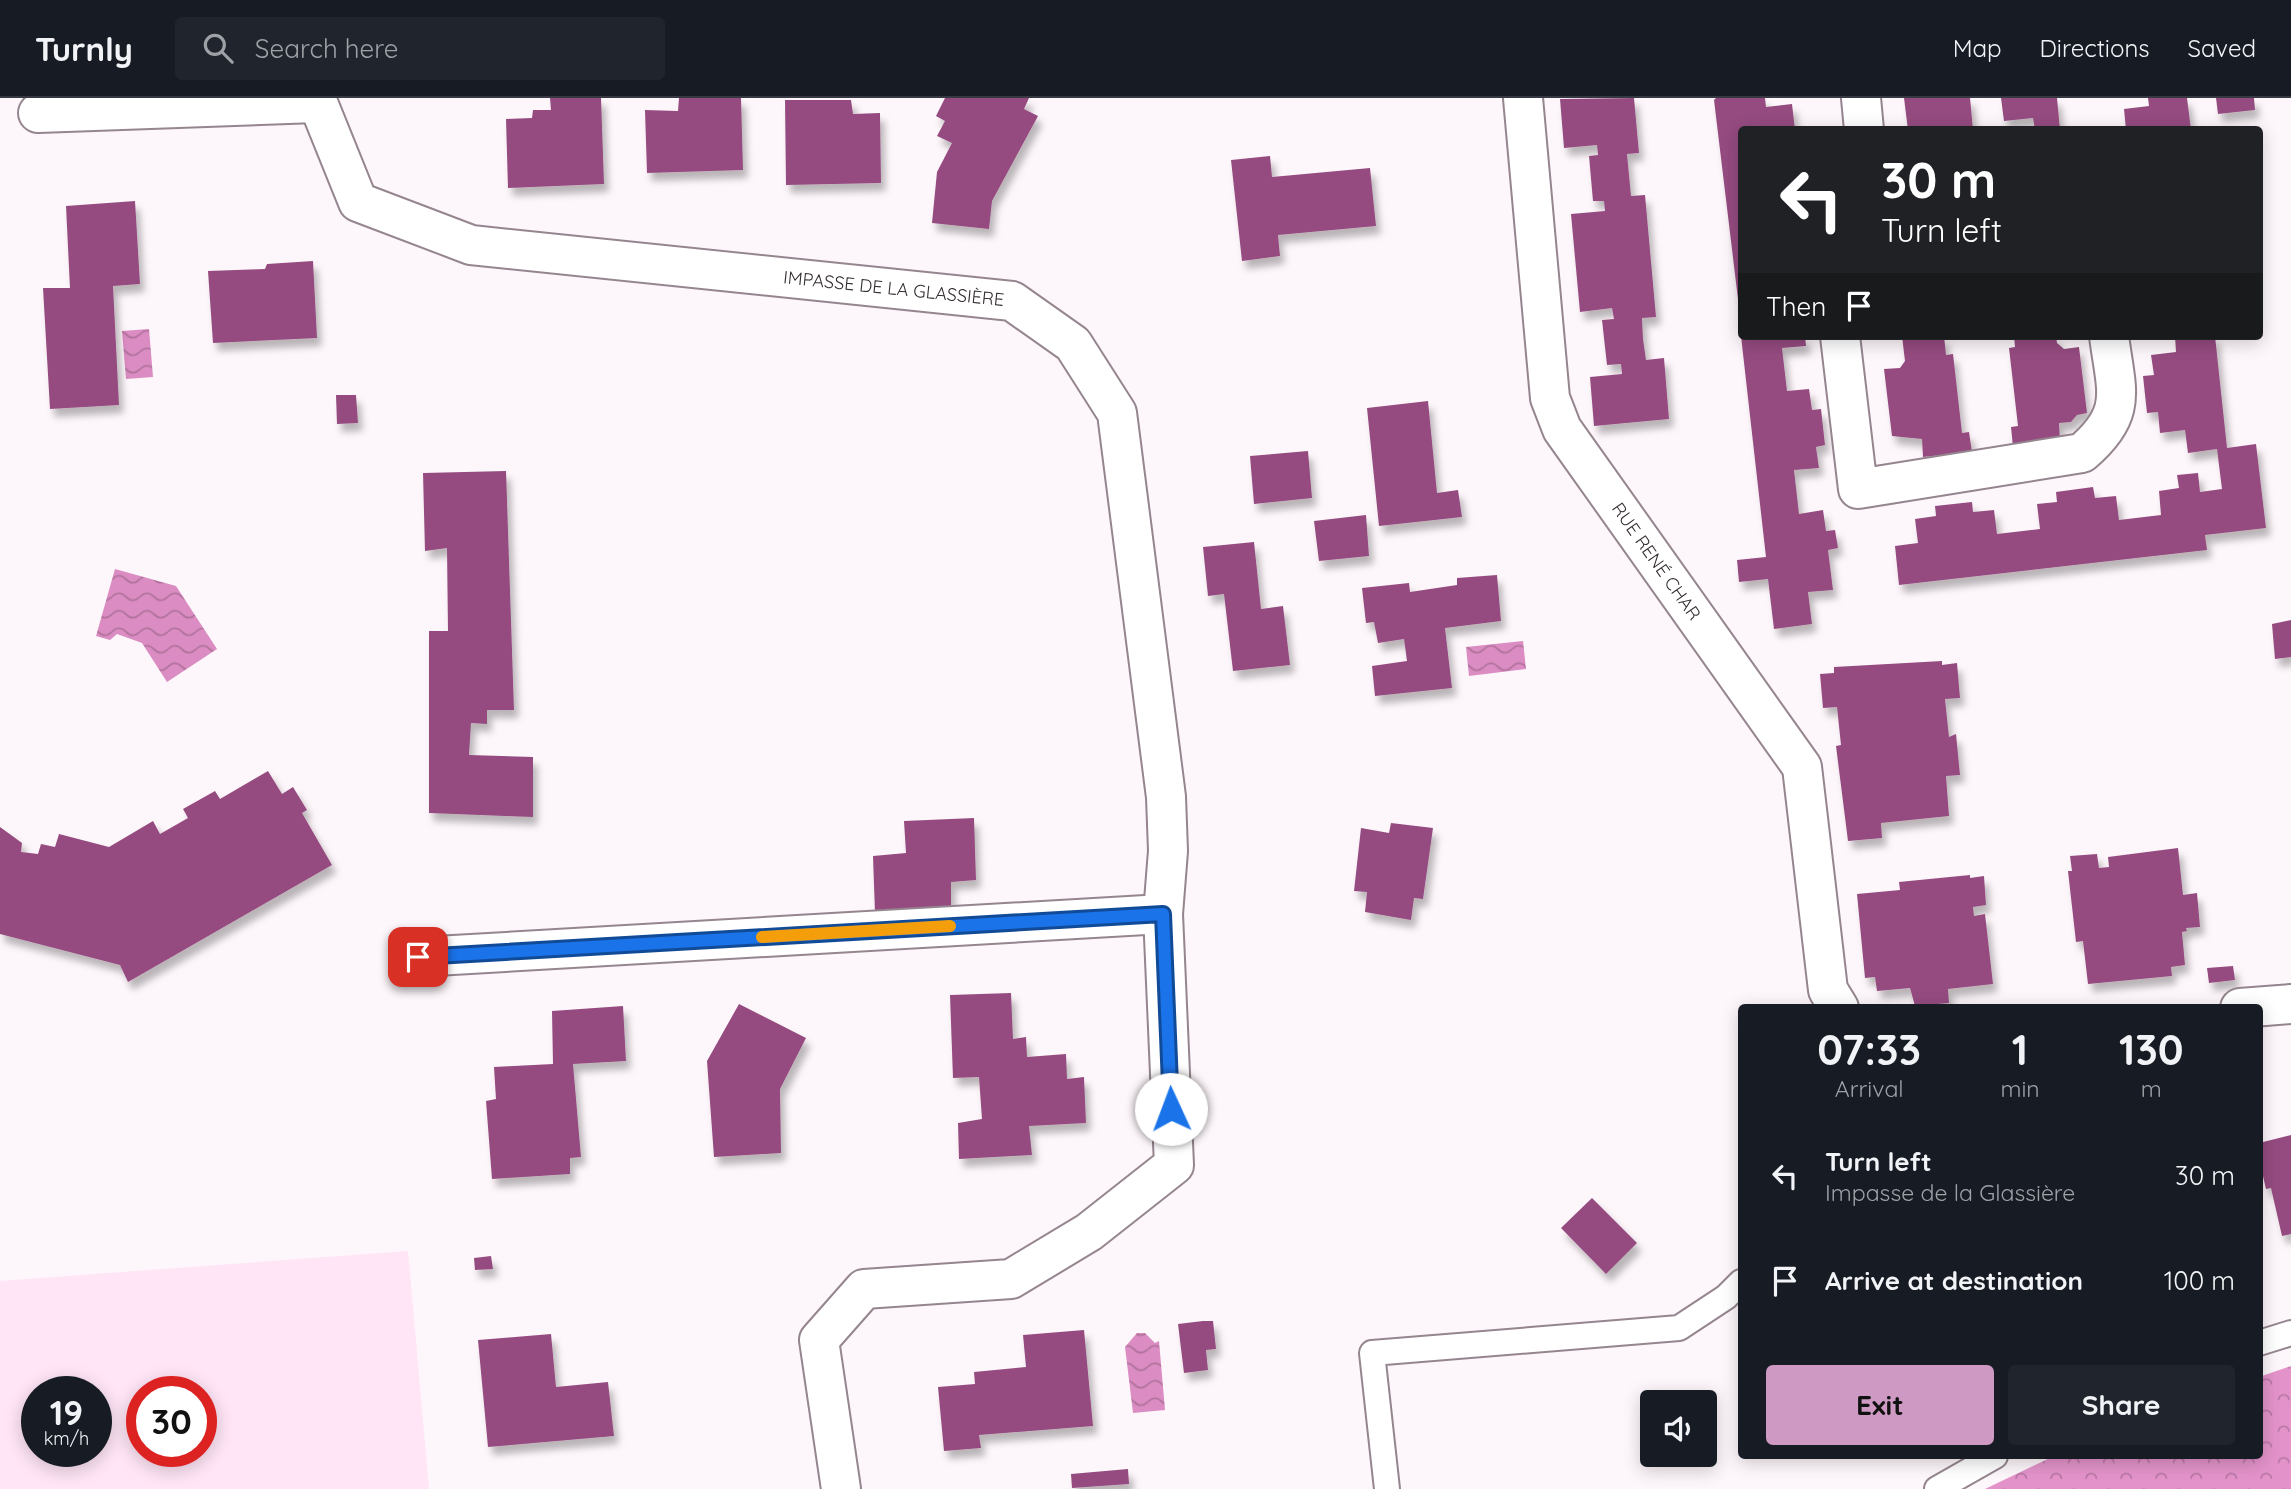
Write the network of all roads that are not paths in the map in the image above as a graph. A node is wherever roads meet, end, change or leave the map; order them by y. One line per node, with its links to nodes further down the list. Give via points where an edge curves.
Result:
1 (1523, 98): 10 (street, RUE RENÉ CHAR, via 1549,398 1562,429 1802,767 1828,990)
2 (1861, 98): 5 (street)
3 (316, 100): 4 (street, IMPASSE DE LA GLASSIÈRE); 8 (street, IMPASSE DE LA GLASSIÈRE, via 358,202 471,245 1012,301 1073,344 1116,413 1166,797)
4 (37, 113)
5 (1864, 126)
6 (1840, 340): 7 (street, via 1858,489 2082,453 2105,434 2118,402)
7 (2110, 340)
8 (1163, 914): 9 (street); 17 (street, IMPASSE DE LA GLASSIÈRE, via 1174,1165 1089,1232 1011,1279 864,1289 819,1340)
9 (418, 957)
10 (1837, 1004)
11 (2291, 1004): 12 (street)
12 (2263, 1006)
13 (1738, 1285): 18 (lane, via 1679,1328 1371,1353)
14 (2291, 1333): 15 (lane)
15 (2263, 1342)
16 (1990, 1459): 19 (lane)
17 (841, 1489)
18 (1387, 1489)
19 (1937, 1489)

